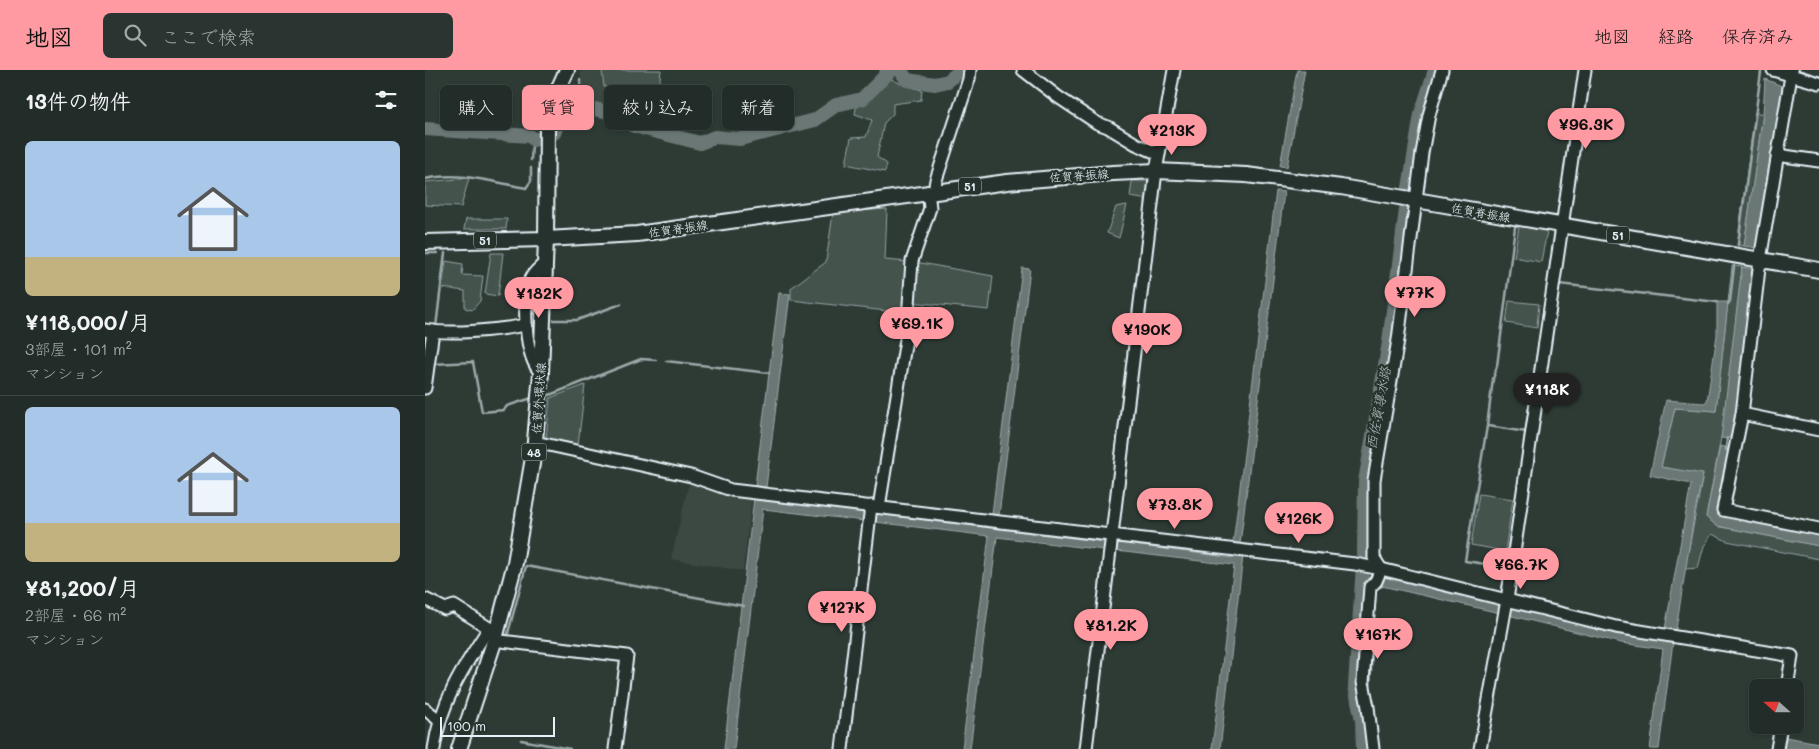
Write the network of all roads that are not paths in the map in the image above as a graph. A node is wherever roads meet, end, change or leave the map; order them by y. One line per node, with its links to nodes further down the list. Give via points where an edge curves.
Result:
1 (567, 70): 17 (main road, 佐賀外環状線 / 48, via 551,105 547,129)
2 (970, 70): 14 (street)
3 (1023, 70): 11 (street, via 1097,123)
4 (1174, 70): 11 (street)
5 (1442, 70): 15 (street, via 1429,115)
6 (1585, 70): 16 (street)
7 (1773, 70): 8 (street)
8 (1792, 73): 9 (street); 10 (street)
9 (1819, 83)
10 (1778, 150): 12 (street); 19 (street)
11 (1159, 154): 13 (street)
12 (1819, 161)
13 (1156, 171): 14 (main road, 佐賀脊振線 / 51, via 1055,177); 15 (main road, 佐賀脊振線 / 51, via 1246,175); 31 (street)
14 (931, 192): 17 (main road, 佐賀脊振線 / 51, via 637,234); 29 (street, via 930,208 912,261 907,333)
15 (1417, 201): 16 (main road, 佐賀脊振線 / 51); 32 (street, via 1398,340 1373,480)
16 (1561, 226): 19 (main road, 佐賀脊振線 / 51); 34 (street)
17 (546, 239): 18 (main road, 佐賀脊振線 / 51); 20 (main road, 佐賀外環状線 / 48)
18 (425, 242)
19 (1760, 260): 21 (main road, 佐賀脊振線 / 51); 26 (street)
20 (545, 263): 22 (street, via 531,278); 24 (main road, 佐賀外環状線 / 48)
21 (1819, 270)
22 (525, 324): 23 (street, via 506,329); 24 (street, via 534,366)
23 (429, 331): 25 (street)
24 (541, 374): 28 (main road, 佐賀外環状線 / 48)
25 (425, 388)
26 (1742, 409): 27 (street); 30 (street, via 1723,510)
27 (1819, 430)
28 (535, 442): 29 (street, via 691,476 731,490); 35 (main road, 佐賀外環状線 / 48, via 515,563)
29 (872, 512): 31 (street); 43 (street)
30 (1819, 529)
31 (1112, 543): 32 (street, via 1238,550); 44 (street)
32 (1375, 568): 34 (street); 45 (street, via 1363,682)
33 (425, 600): 35 (street, via 450,608)
34 (1506, 606): 36 (street, via 1792,656); 46 (street)
35 (494, 632): 38 (street, via 462,670); 41 (main road, 佐賀外環状線 / 48); 42 (street, via 501,641 627,656)
36 (1788, 679)
37 (425, 709): 38 (street)
38 (439, 720): 40 (street)
39 (1780, 734): 47 (street)
40 (434, 749)
41 (459, 749)
42 (615, 749)
43 (842, 749)
44 (1086, 749)
45 (1373, 749)
46 (1480, 749)
47 (1777, 749)

